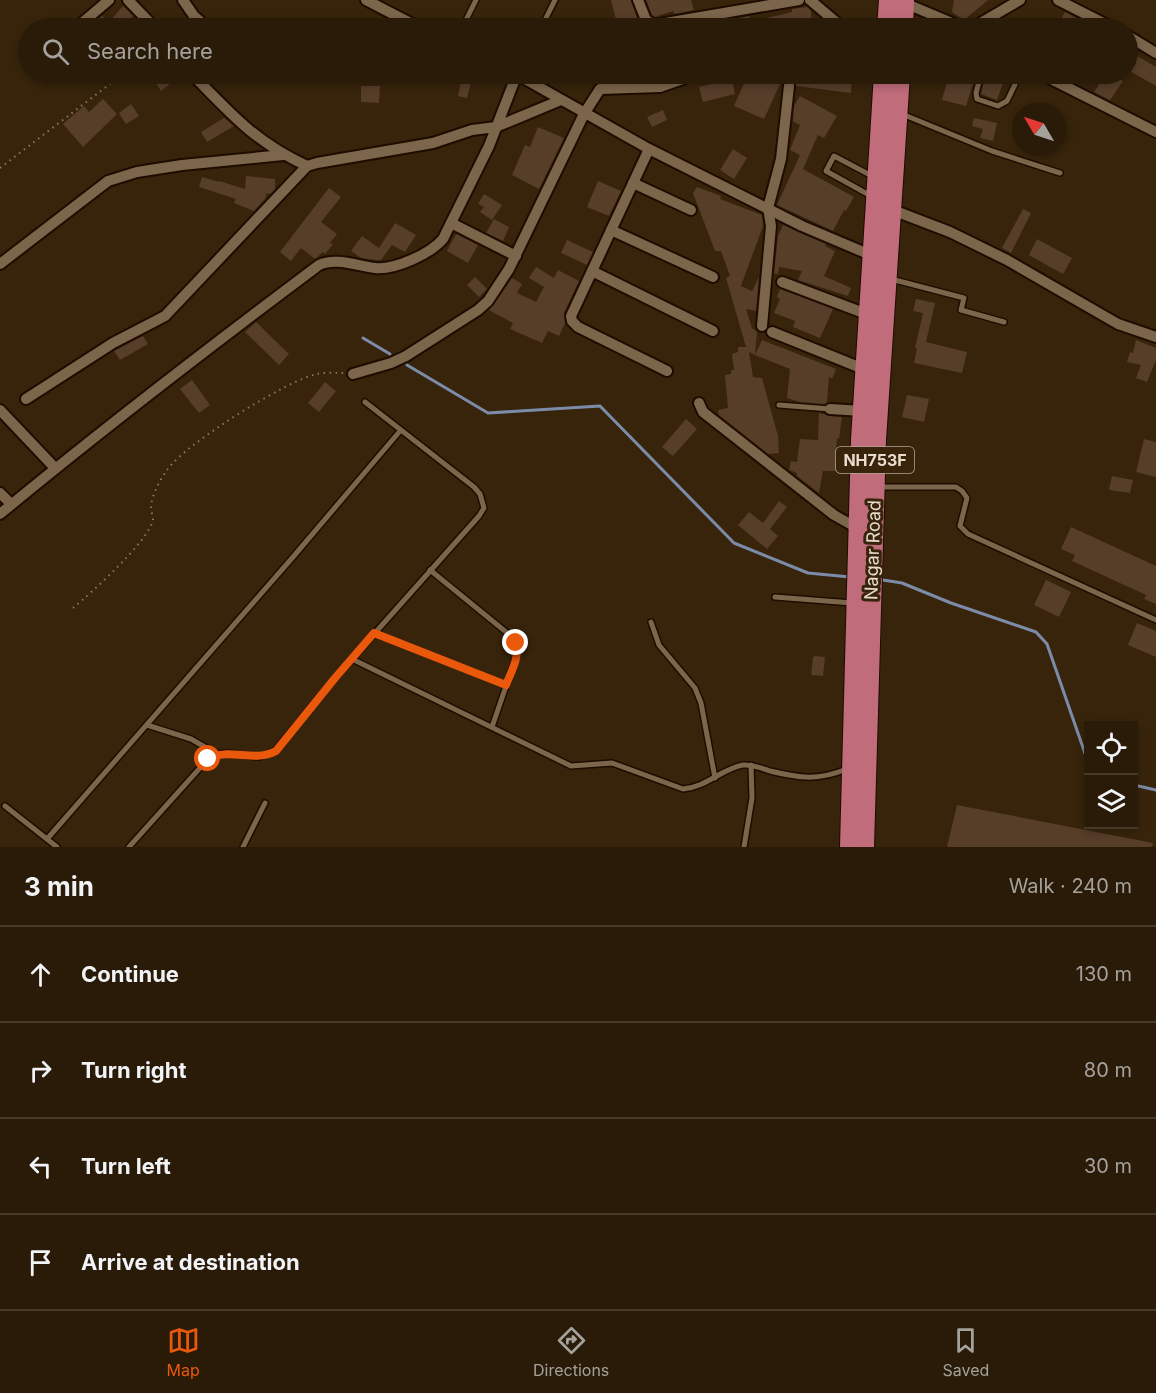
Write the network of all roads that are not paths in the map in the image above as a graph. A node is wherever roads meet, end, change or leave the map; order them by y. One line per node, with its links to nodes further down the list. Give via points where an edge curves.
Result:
1 (109, 0): 15 (street)
2 (128, 0): 16 (street)
3 (183, 0): 17 (street)
4 (366, 0): 14 (street)
5 (390, 0): 14 (street)
6 (476, 0): 19 (lane)
7 (555, 0): 20 (lane)
8 (638, 0): 21 (street)
9 (800, 0): 22 (street)
10 (810, 0): 23 (street)
11 (1020, 0): 26 (street)
12 (1058, 0): 27 (street)
13 (898, 1): 24 (highway); 25 (street)
14 (385, 11): 18 (street)
15 (88, 18)
16 (145, 18)
17 (196, 18)
18 (399, 18)
19 (467, 18)
20 (545, 18)
21 (645, 18)
22 (695, 18)
23 (831, 18)
24 (891, 18)
25 (940, 18)
26 (989, 18)
27 (1093, 18)
28 (1138, 42): 29 (street)
29 (1156, 52)
30 (202, 84): 48 (street, via 246,129)
31 (513, 84): 45 (street)
32 (534, 84): 42 (street)
33 (603, 84): 41 (lane)
34 (669, 84): 41 (street)
35 (883, 84): 51 (highway, Nagar Road / NH753F)
36 (899, 84): 43 (highway, Nagar Road / NH753F)
37 (978, 84): 38 (lane, via 977,99 998,106 1007,101)
38 (1015, 84)
39 (1061, 84): 46 (street)
40 (789, 86): 54 (street, via 782,159)
41 (600, 89): 44 (street)
42 (561, 100): 44 (street); 45 (street)
43 (898, 112): 50 (lane, via 993,151); 53 (highway, Nagar Road / NH753F)
44 (584, 114): 47 (street); 58 (street)
45 (496, 127): 49 (street); 56 (street)
46 (1156, 132)
47 (649, 149): 52 (street); 54 (street)
48 (283, 155): 49 (street); 60 (street, via 182,165 137,172 108,182)
49 (308, 166): 72 (street, via 165,316 113,343)
50 (1060, 173)
51 (878, 179): 53 (highway, Nagar Road / NH753F); 53 (lane, via 834,156 826,171)
52 (633, 183): 55 (street); 57 (street)
53 (884, 204): 59 (highway, Nagar Road / NH753F); 63 (highway, Nagar Road / NH753F); 68 (street, via 1007,260 1118,324)
54 (768, 208): 59 (street); 69 (street, via 771,226 767,329)
55 (691, 210)
56 (451, 223): 58 (street); 80 (street, via 435,248 386,268 333,262 319,265)
57 (611, 230): 61 (street); 62 (street)
58 (516, 256): 71 (street, via 478,310 406,356)
59 (873, 256): 65 (highway, Nagar Road / NH753F)
60 (0, 264)
61 (592, 271): 67 (street); 70 (street, via 572,321)
62 (713, 277)
63 (886, 278): 66 (lane, via 964,298 961,310); 81 (highway, Nagar Road / NH753F)
64 (782, 282): 65 (street)
65 (869, 315): 69 (highway, Nagar Road / NH753F)
66 (1004, 322)
67 (713, 331)
68 (1156, 337)
69 (866, 370): 78 (highway, Nagar Road / NH753F)
70 (667, 371)
71 (353, 374)
72 (26, 399)
73 (365, 402): 79 (lane)
74 (699, 404): 85 (street, via 703,412 834,515)
75 (779, 405): 76 (lane)
76 (830, 409): 78 (street)
77 (0, 410): 80 (street)
78 (863, 411): 85 (highway, Nagar Road / NH753F)
79 (400, 431): 86 (lane, via 474,488 483,502 479,516); 94 (lane)
80 (55, 468): 83 (street)
81 (874, 487): 89 (lane, via 956,487 967,498 960,526 968,534); 108 (highway, Nagar Road / NH753F)
82 (0, 493): 83 (street)
83 (11, 504): 84 (street)
84 (0, 514)
85 (859, 529): 88 (highway, Nagar Road / NH753F)
86 (430, 570): 91 (lane); 93 (lane, via 516,643 518,650)
87 (774, 597): 88 (lane)
88 (857, 604): 98 (highway, Nagar Road / NH753F)
89 (1156, 620)
90 (651, 622): 99 (lane, via 659,645 695,688)
91 (374, 633): 92 (lane); 93 (lane)
92 (352, 659): 95 (lane); 96 (lane, via 276,751 260,757)
93 (506, 685): 95 (lane)
94 (147, 724): 96 (lane, via 191,739); 102 (lane)
95 (492, 727): 99 (lane, via 571,765 612,763 683,789)
96 (217, 754): 104 (lane)
97 (751, 765): 98 (lane, via 801,778 831,775); 99 (lane, via 742,765); 106 (lane, via 752,798)
98 (852, 766): 107 (highway, Nagar Road / NH753F)
99 (715, 778)
100 (265, 803): 105 (lane)
101 (5, 807): 102 (lane)
102 (47, 839): 103 (lane)
103 (57, 847)
104 (129, 847)
105 (243, 847)
106 (744, 847)
107 (850, 847)
108 (864, 847)

